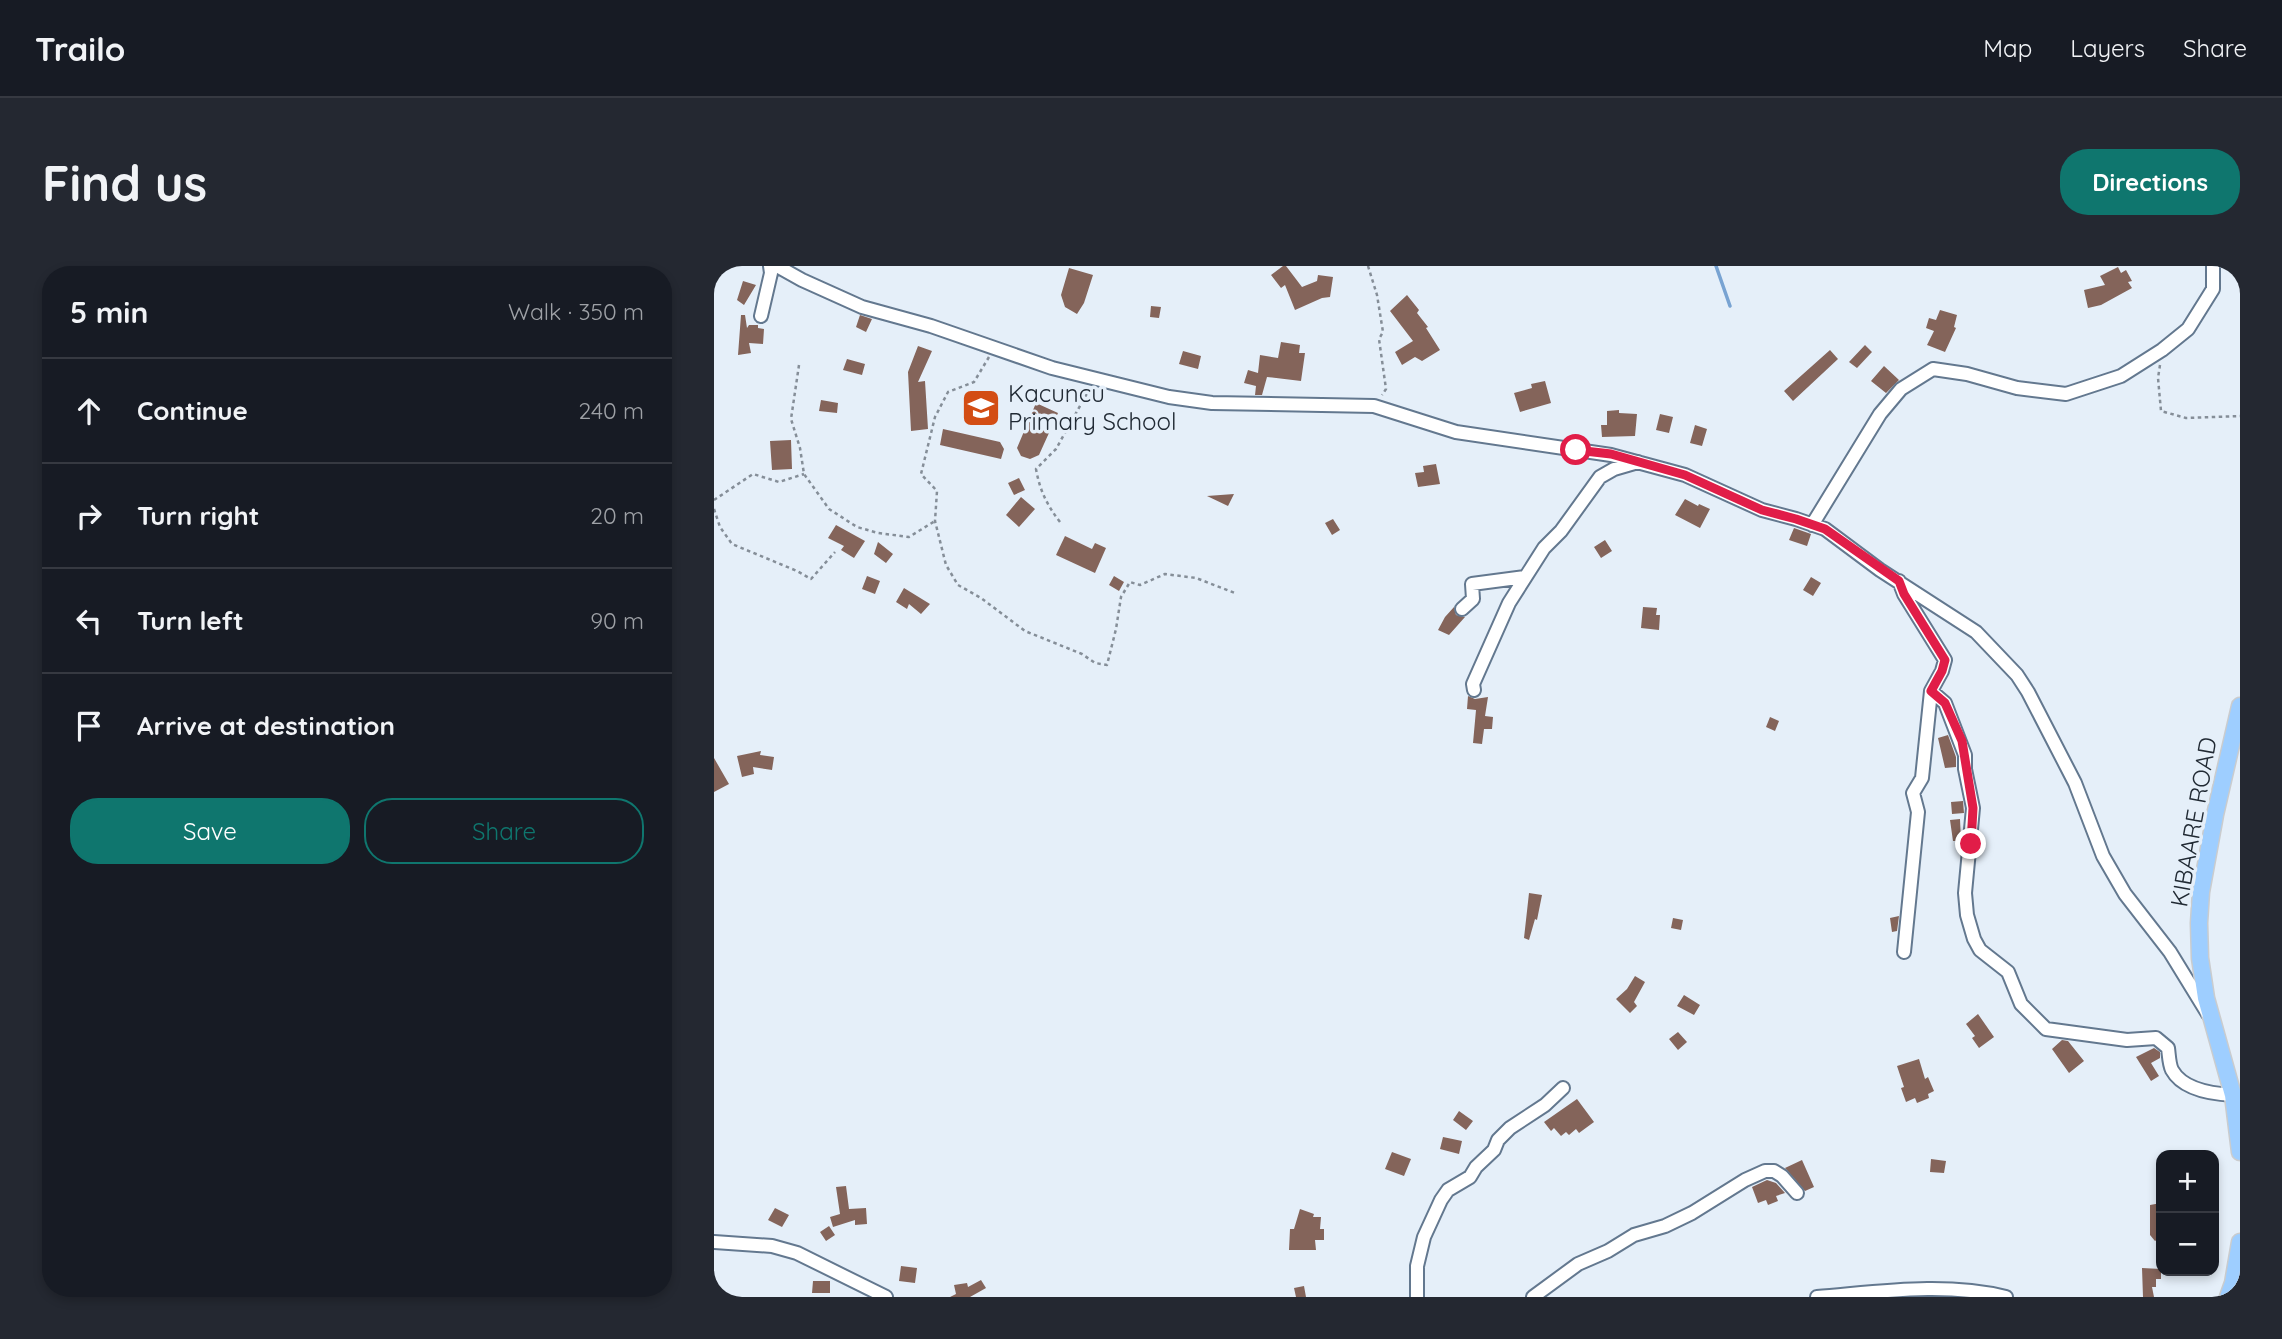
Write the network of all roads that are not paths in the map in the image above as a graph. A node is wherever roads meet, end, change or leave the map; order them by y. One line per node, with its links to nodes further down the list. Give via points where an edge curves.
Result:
1 (770, 266): 4 (street)
2 (777, 266): 5 (street, via 862,307 1052,368 1169,397 1212,403 1374,406 1456,432)
3 (2213, 266): 6 (street, via 2213,289 2188,329 2121,376 2066,394 1933,369 1901,389 1880,414)
4 (761, 316)
5 (1639, 462): 6 (street, via 1685,475 1762,510); 7 (street, via 1600,477)
6 (1812, 524): 8 (street)
7 (1525, 577): 9 (street, via 1472,584 1473,599); 10 (street, via 1509,603)
8 (1899, 581): 11 (street, via 1945,660); 14 (street, via 1976,632 2017,675 2076,783 2103,856)
9 (1462, 609)
10 (1474, 690)
11 (1931, 691): 13 (street, via 1922,778 1913,793 1918,812); 16 (street, via 1945,703 1965,755 1973,808 1965,893 1967,915 1980,950 2008,972 2021,1004 2046,1029 2127,1040 2155,1038 2168,1048 2171,1068 2180,1082 2213,1094)
12 (2240, 706): 14 (main road, KIBAARE ROAD, via 2201,892 2200,958)
13 (1904, 952)
14 (2214, 1023): 16 (main road, KIBAARE ROAD)
15 (1563, 1088): 22 (street, via 1510,1128 1470,1177 1441,1200 1417,1266)
16 (2233, 1095): 17 (main road, KIBAARE ROAD)
17 (2240, 1152)
18 (1797, 1193): 23 (street, via 1783,1176 1765,1171 1692,1213 1634,1235 1578,1265)
19 (714, 1242): 21 (street, via 772,1246 797,1253)
20 (2240, 1242): 26 (main road)
21 (886, 1297)
22 (1417, 1297)
23 (1533, 1297)
24 (1817, 1297): 25 (street, via 1929,1288)
25 (2006, 1297)
26 (2228, 1297)

